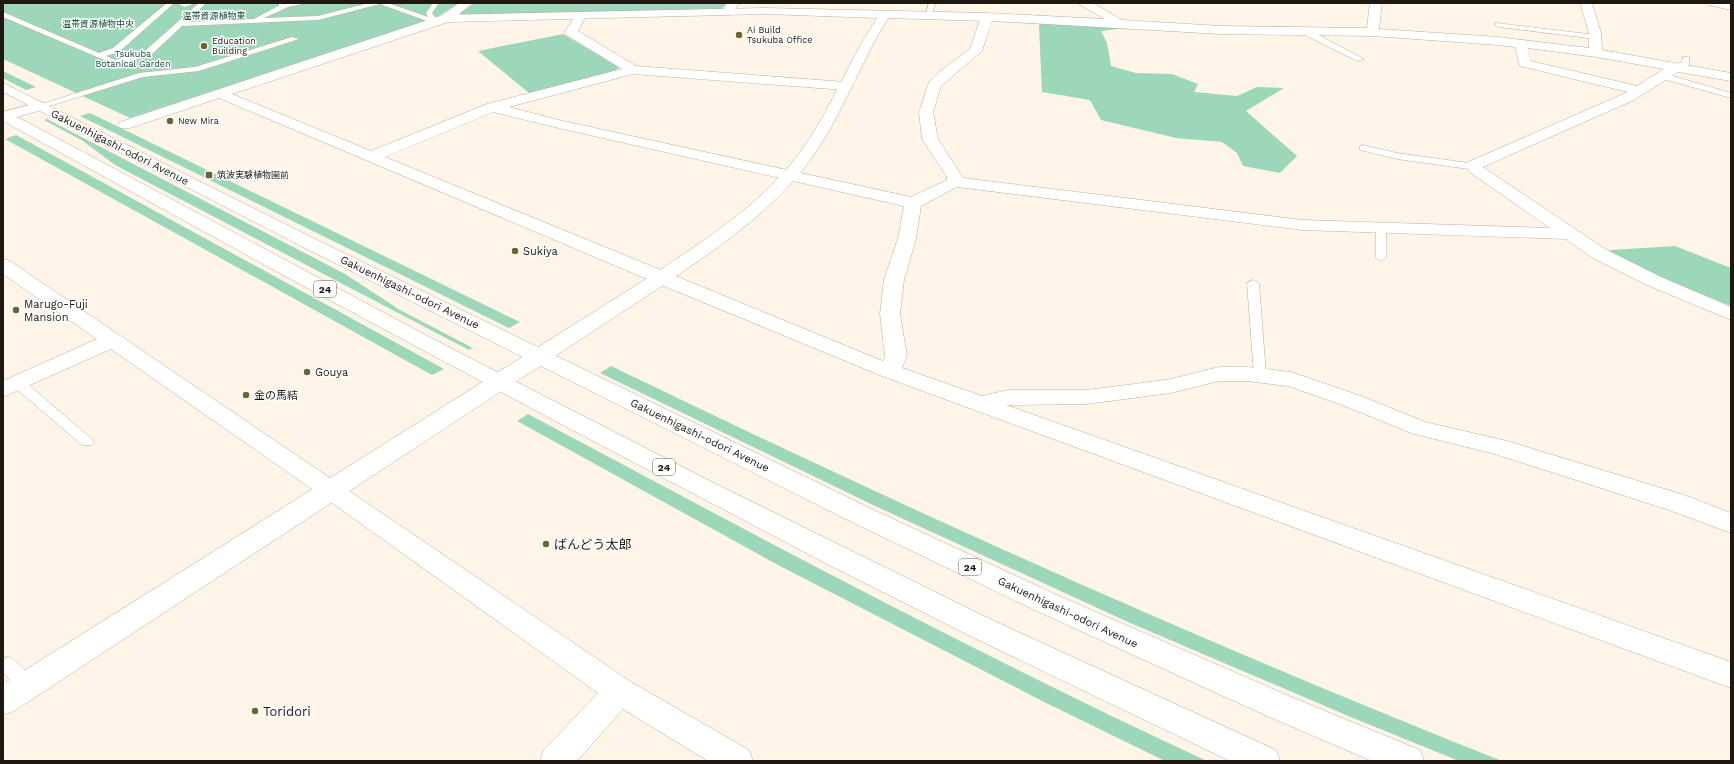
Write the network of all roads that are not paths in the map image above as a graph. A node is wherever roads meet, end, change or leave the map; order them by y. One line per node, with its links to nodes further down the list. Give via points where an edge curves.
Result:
1 (171, 3): 23 (lane)
2 (180, 3): 3 (lane)
3 (193, 3)
4 (203, 3): 29 (lane)
5 (278, 3): 17 (lane)
6 (303, 3): 17 (lane)
7 (349, 3): 20 (lane)
8 (377, 3): 20 (lane)
9 (382, 3): 28 (lane)
10 (436, 3): 28 (lane, via 429,13)
11 (466, 3): 28 (street)
12 (932, 3): 25 (lane)
13 (1083, 3): 30 (street)
14 (1376, 3): 33 (street)
15 (1586, 3): 34 (street)
16 (1713, 3): 19 (street)
17 (286, 4): 27 (lane, via 264,17)
18 (731, 7): 22 (street); 24 (street)
19 (1731, 7)
20 (342, 13): 27 (lane, via 318,18)
21 (3, 14): 38 (lane)
22 (884, 14): 25 (street); 43 (street)
23 (157, 15): 29 (lane); 38 (lane, via 116,50)
24 (580, 16): 28 (street); 41 (street, via 570,32)
25 (928, 16): 26 (street)
26 (987, 17): 30 (street); 56 (street, via 976,50 934,85 926,112 930,139 955,177)
27 (252, 20): 29 (lane)
28 (441, 20): 46 (street)
29 (177, 21): 38 (lane, via 148,54 116,63)
30 (1119, 23): 32 (street, via 1221,30)
31 (1499, 25): 34 (lane)
32 (1306, 32): 33 (street); 39 (lane)
33 (1373, 32): 36 (street)
34 (1596, 37): 37 (street)
35 (295, 39): 48 (lane, via 196,69 142,75)
36 (1521, 44): 37 (street); 45 (street, via 1525,63)
37 (1596, 53): 40 (street)
38 (100, 55)
39 (1360, 58)
40 (1675, 68): 42 (street); 45 (street); 47 (lane)
41 (633, 70): 43 (street); 49 (street)
42 (1731, 77)
43 (845, 86): 55 (street, via 813,145)
44 (3, 87): 48 (street, Gakuenhigashi-odori Avenue / 24)
45 (1641, 91): 54 (street, via 1474,165)
46 (220, 94): 51 (street); 53 (street)
47 (1731, 96)
48 (40, 106): 50 (street); 66 (street, Gakuenhigashi-odori Avenue / 24, via 309,243)
49 (492, 107): 53 (street); 55 (street)
50 (4, 116): 69 (street, 24)
51 (125, 125)
52 (1363, 148): 54 (lane, via 1397,156)
53 (372, 157): 62 (street)
54 (1476, 167): 59 (street)
55 (789, 176): 57 (street); 62 (street, via 743,219)
56 (955, 182): 57 (street); 58 (street, via 1303,225)
57 (914, 203): 67 (street, via 907,238 894,280 890,314 896,356)
58 (1381, 228): 59 (street); 60 (lane)
59 (1571, 234): 64 (street, via 1624,268)
60 (1381, 258)
61 (3, 265): 65 (street)
62 (662, 278): 66 (street); 67 (street)
63 (1253, 283): 68 (lane)
64 (1731, 314)
65 (113, 340): 70 (street); 73 (street)
66 (540, 355): 69 (street); 83 (street, Gakuenhigashi-odori Avenue / 24, via 868,518 1049,604)
67 (890, 371): 71 (street)
68 (1260, 375): 71 (street, via 1219,374 1171,386 1127,392 1086,397 1008,397); 74 (street, via 1290,379 1418,428 1499,447 1675,502)
69 (499, 382): 73 (street); 82 (street, 24, via 829,553 1018,646)
70 (11, 387): 72 (lane)
71 (979, 404): 76 (street)
72 (87, 442)
73 (331, 490): 77 (street); 78 (street)
74 (1731, 523)
75 (8, 665): 77 (lane)
76 (1731, 675)
77 (26, 687): 79 (street)
78 (620, 691): 80 (street); 81 (street)
79 (3, 701)
80 (556, 761)
81 (737, 761)
82 (1264, 761)
83 (1408, 761)

